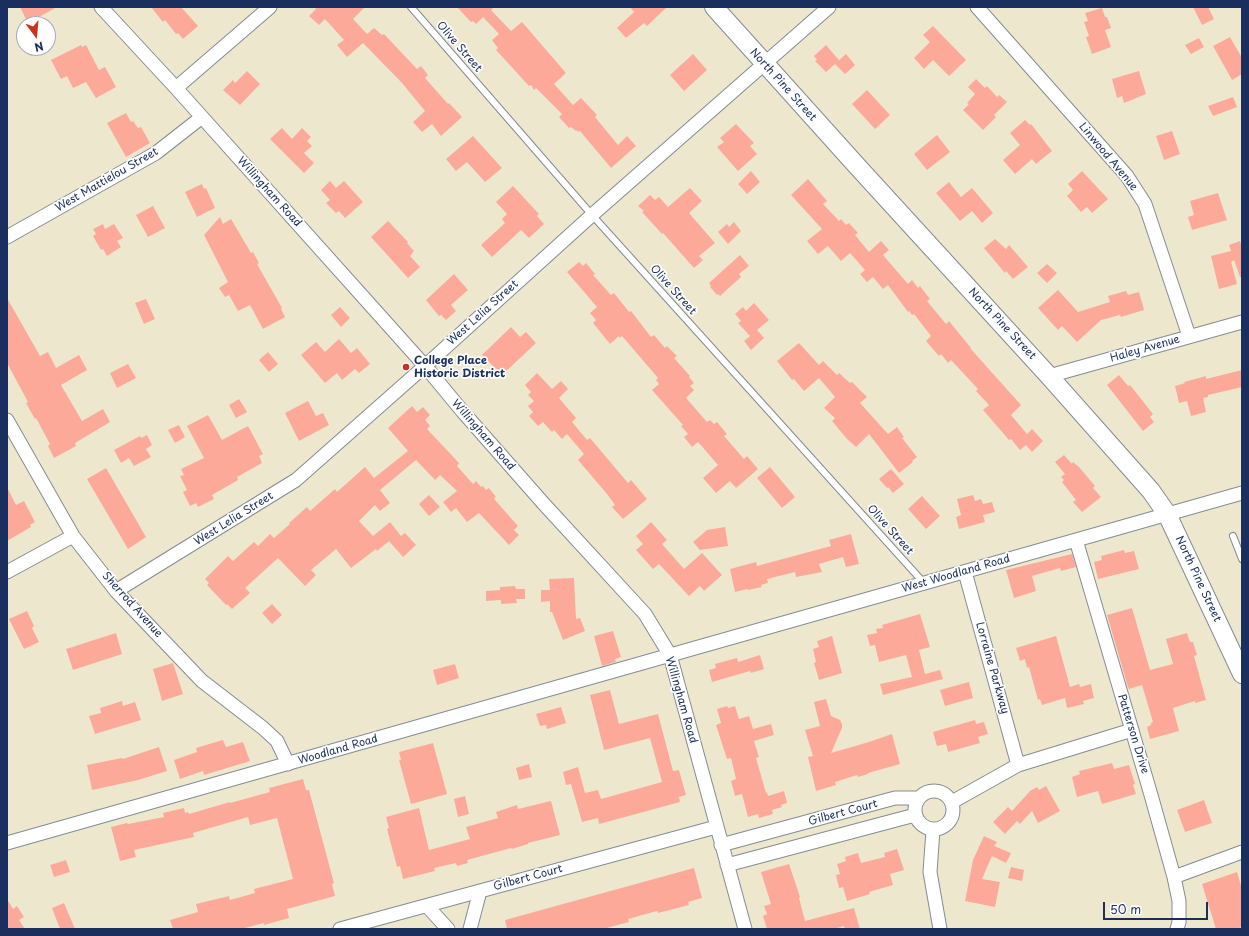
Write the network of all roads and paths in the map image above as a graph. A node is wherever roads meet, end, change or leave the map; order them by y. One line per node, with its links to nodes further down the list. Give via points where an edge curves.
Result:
1 (101, 7): 8 (street, Willingham Road)
2 (270, 7): 8 (street)
3 (411, 7): 10 (lane, Olive Street)
4 (714, 7): 7 (main road, North Pine Street)
5 (829, 7): 7 (street, West Lelia Street)
6 (977, 7): 13 (street, Linwood Avenue, via 1127,176 1145,204)
7 (764, 64): 10 (street, West Lelia Street); 15 (main road, North Pine Street)
8 (176, 88): 9 (street, Willingham Road)
9 (202, 118): 11 (street, West Mattielou Street, via 156,153); 14 (street, Willingham Road)
10 (592, 215): 14 (street, West Lelia Street); 25 (lane, Olive Street)
11 (7, 237)
12 (1242, 322): 13 (street, Haley Avenue)
13 (1189, 336): 15 (street, Haley Avenue)
14 (425, 366): 26 (street, West Lelia Street, via 296,480); 27 (street, Willingham Road, via 543,503 645,614)
15 (1049, 376): 18 (main road, North Pine Street, via 1151,491)
16 (7, 420): 19 (street, Sherrod Avenue)
17 (1242, 493): 18 (street, West Woodland Road)
18 (1167, 514): 21 (street, West Woodland Road); 28 (main road, North Pine Street)
19 (73, 536): 23 (street); 26 (street, Sherrod Avenue)
20 (1233, 536): 22 (lane)
21 (1076, 540): 24 (street, West Woodland Road); 29 (street, Patterson Drive)
22 (1242, 559)
23 (7, 572)
24 (965, 572): 25 (street, West Woodland Road); 31 (street, Lorraine Parkway)
25 (924, 583): 27 (street, West Woodland Road)
26 (116, 591): 30 (street, Sherrod Avenue, via 202,681 277,741)
27 (670, 655): 30 (street, Woodland Road); 36 (street, Willingham Road)
28 (1242, 674)
29 (1132, 730): 31 (street); 43 (street, Patterson Drive)
30 (288, 764): 39 (street, Woodland Road)
31 (1018, 765): 33 (street)
32 (919, 798): 33 (street, via 924,793 936,791 943,793); 34 (street, via 914,809); 35 (street, Gilbert Court, via 896,798)
33 (952, 802): 37 (street, via 953,815 950,821 940,829)
34 (915, 815): 37 (street, via 922,826); 38 (street, Gilbert Court)
35 (814, 821): 38 (street); 40 (street, Gilbert Court)
36 (716, 827): 40 (street, Willingham Road); 44 (street, Gilbert Court)
37 (934, 830): 50 (street, via 930,872)
38 (820, 841): 42 (street, Gilbert Court)
39 (7, 843)
40 (721, 845): 42 (street, Willingham Road)
41 (1242, 852): 43 (street)
42 (727, 865): 49 (street, Willingham Road)
43 (1174, 877): 51 (street, Patterson Drive, via 1179,901)
44 (480, 891): 45 (street, Gilbert Court); 48 (street)
45 (427, 906): 46 (street, Gilbert Court); 47 (street)
46 (340, 929)
47 (448, 929)
48 (470, 929)
49 (745, 929)
50 (940, 929)
51 (1177, 929)

